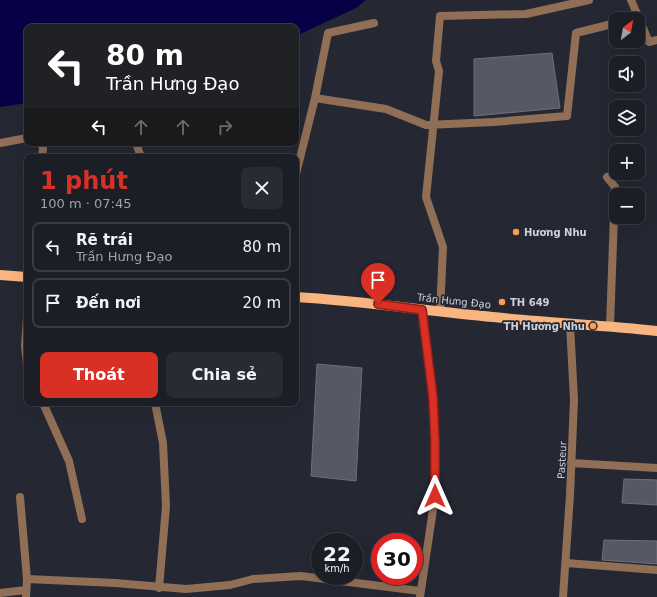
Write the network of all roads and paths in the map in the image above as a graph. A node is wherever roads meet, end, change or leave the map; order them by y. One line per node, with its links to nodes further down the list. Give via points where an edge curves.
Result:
1 (589, 0): 9 (street, via 526,14 440,16)
2 (631, 0): 3 (street)
3 (634, 12)
4 (374, 23): 8 (street, via 328,33)
5 (609, 25): 9 (street, via 576,33 567,116)
6 (645, 35): 7 (street, via 649,42)
7 (657, 40)
8 (315, 98): 9 (street, via 386,109 426,126); 12 (street)
9 (434, 126): 18 (street, via 426,198 443,247)
10 (24, 139): 11 (street)
11 (0, 143)
12 (299, 162)
13 (607, 177): 20 (street, via 615,187)
14 (0, 275): 15 (main road)
15 (24, 277)
16 (299, 297): 17 (main road, Trần Hưng Đạo)
17 (422, 310): 18 (main road, Trần Hưng Đạo); 34 (street, via 433,397 435,488)
18 (440, 312): 19 (main road, Trần Hưng Đạo)
19 (570, 324): 20 (main road, Trần Hưng Đạo); 24 (street, Pasteur, via 574,384)
20 (610, 326): 21 (main road, Trần Hưng Đạo)
21 (657, 330)
22 (44, 406): 27 (street, via 69,460)
23 (156, 406): 31 (street, via 163,443 166,506)
24 (571, 463): 25 (street); 28 (street, Pasteur)
25 (657, 468)
26 (20, 497): 30 (street)
27 (82, 519)
28 (566, 563): 29 (street); 35 (street, Pasteur)
29 (657, 570)
30 (27, 579): 31 (street); 33 (street)
31 (159, 588): 34 (street, via 186,589 230,585 253,579 300,576)
32 (0, 593): 33 (street)
33 (26, 594)
34 (420, 594)
35 (563, 597)

